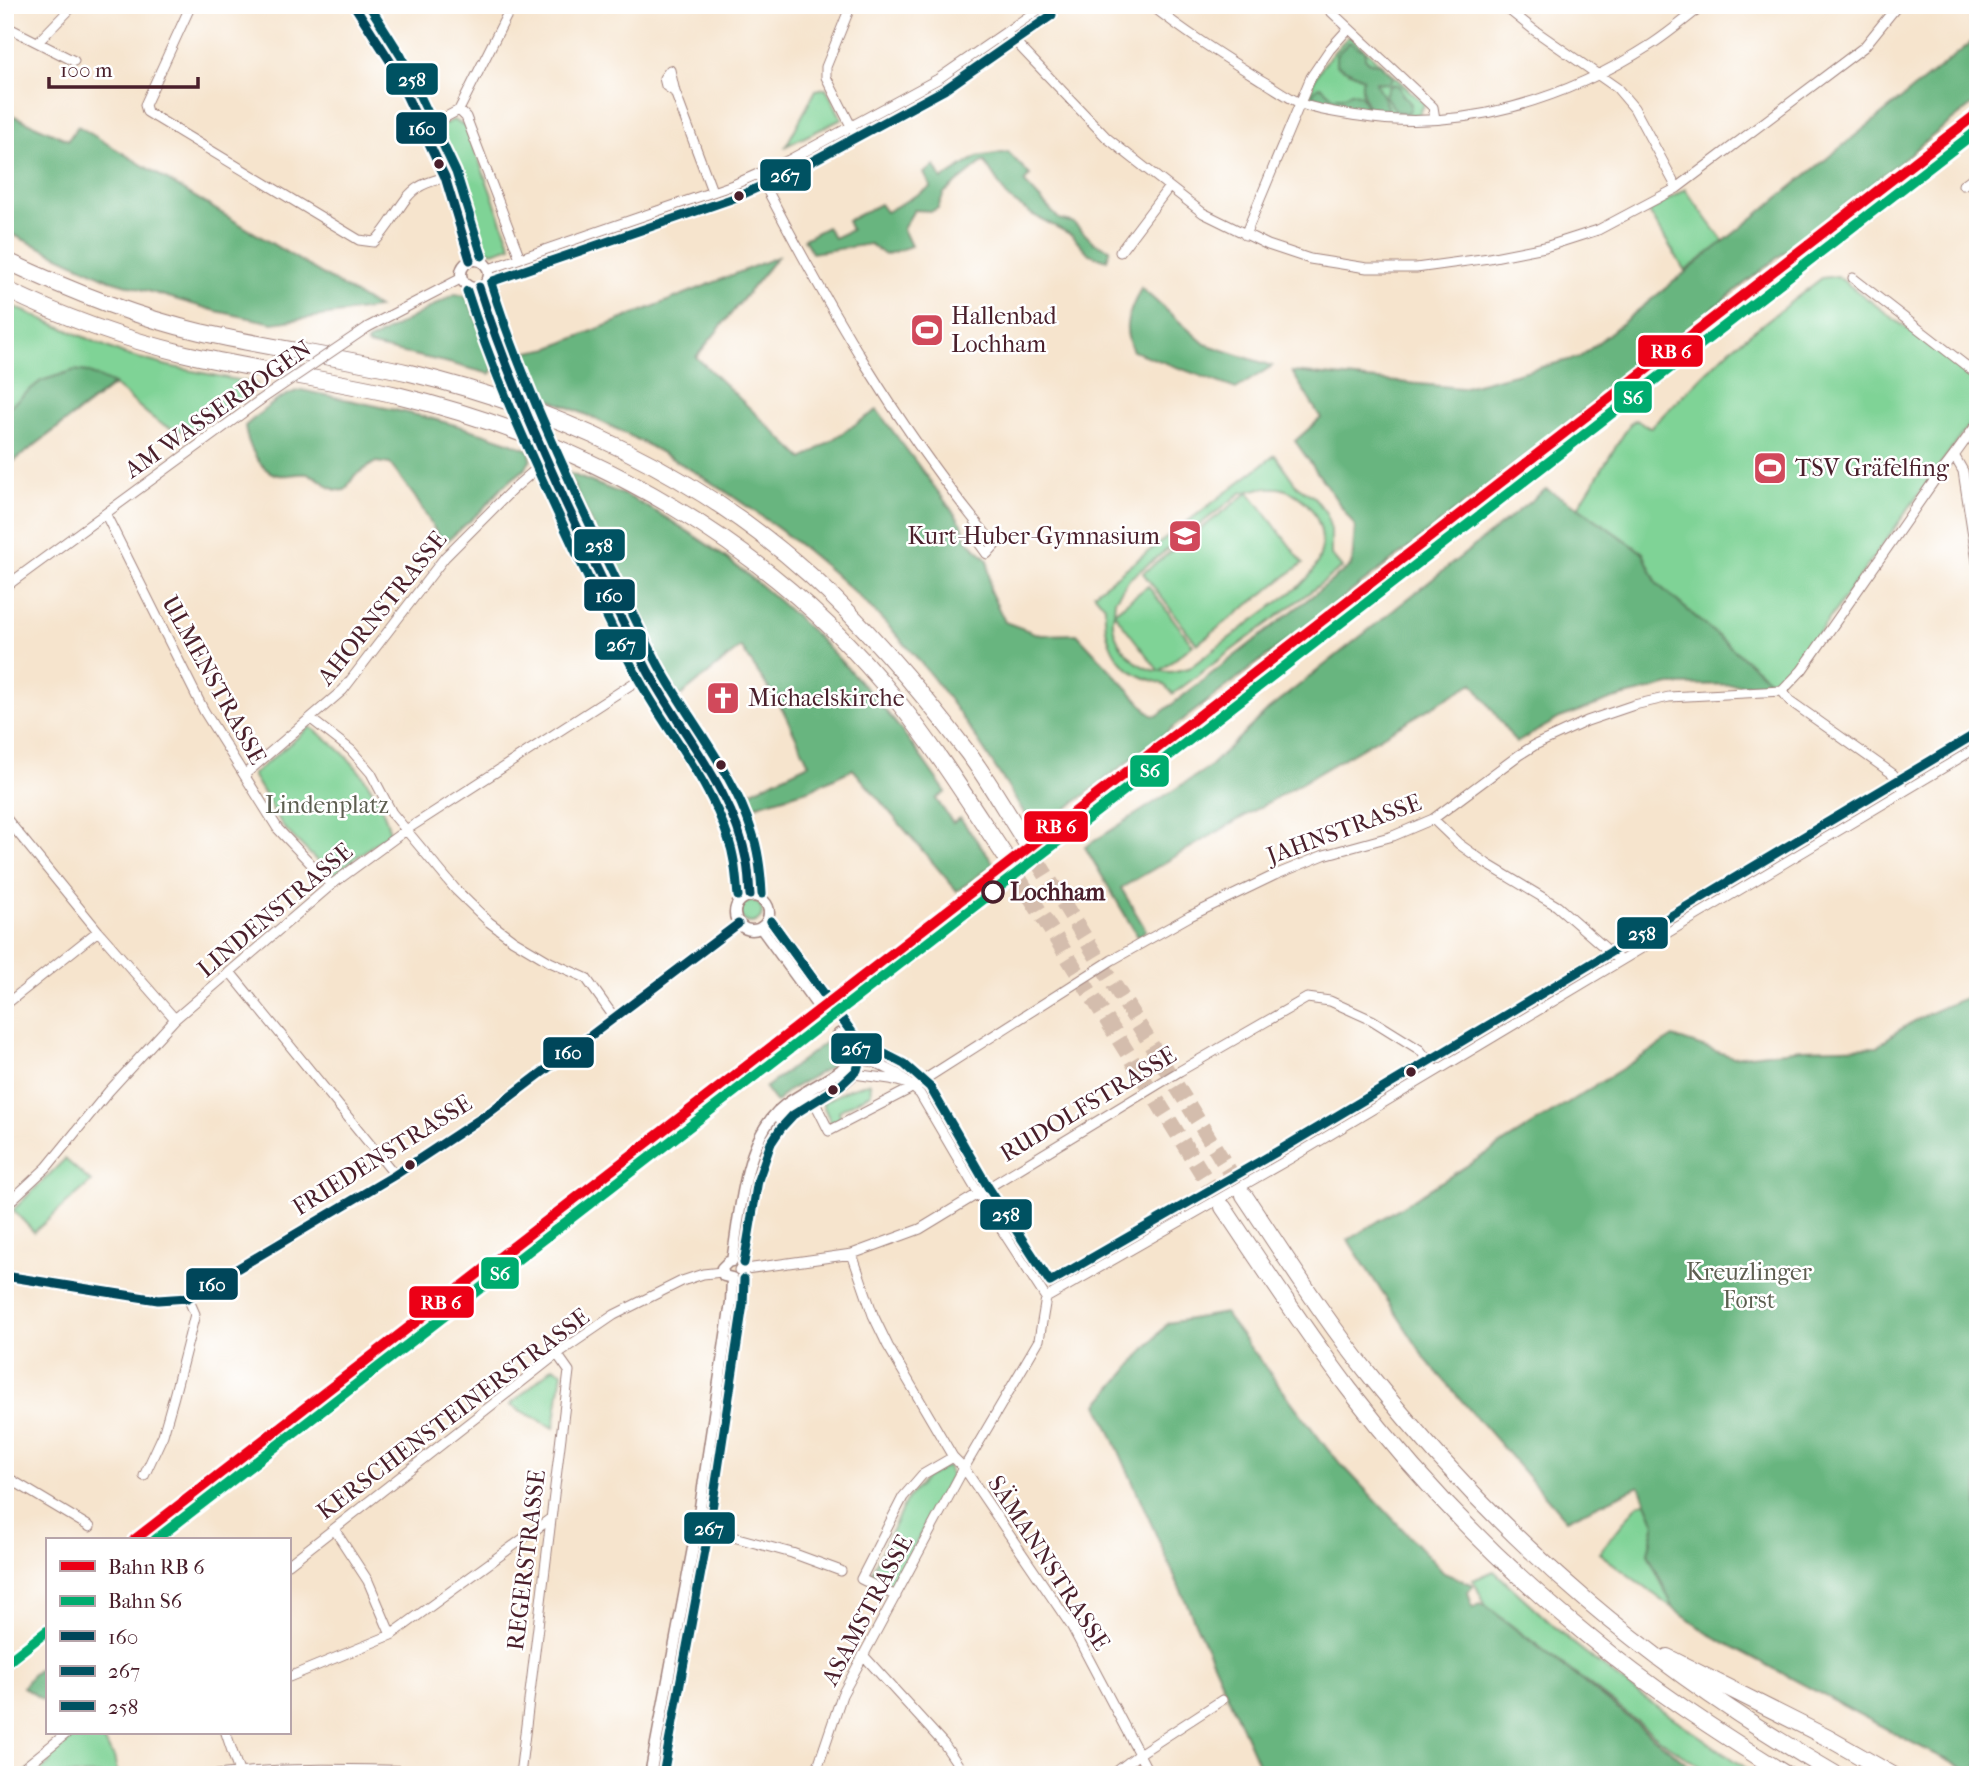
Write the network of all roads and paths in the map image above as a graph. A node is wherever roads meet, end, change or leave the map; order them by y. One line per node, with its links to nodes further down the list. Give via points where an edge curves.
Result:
1 (75, 5): 16 (street)
2 (191, 5): 27 (street, via 145,105 147,111 359,240 374,242 409,195)
3 (354, 5): 24 (street, via 390,61)
4 (512, 5): 21 (street)
5 (851, 5): 23 (street, via 826,77)
6 (1151, 5): 20 (street, via 1206,46)
7 (1324, 5): 14 (street)
8 (1503, 5): 18 (street)
9 (1686, 5): 12 (street)
10 (1898, 5): 30 (street, via 1864,47)
11 (1041, 7): 15 (street)
12 (1699, 8): 18 (street)
13 (5, 26): 16 (street)
14 (1348, 29): 20 (street, via 1311,77); 22 (street, via 1433,107)
15 (1007, 33): 23 (street); 29 (street, via 1107,138)
16 (38, 42): 17 (street)
17 (74, 61)
18 (1599, 75): 22 (street, via 1531,102); 30 (street, via 1634,108)
19 (675, 92): 31 (street)
20 (1301, 103): 22 (street, via 1377,119); 32 (street)
21 (459, 110): 24 (street); 34 (street, via 466,117)
22 (1436, 119)
23 (852, 128): 25 (street)
24 (423, 129): 27 (street)
25 (759, 174): 31 (street); 47 (street, via 833,314 905,429)
26 (1978, 174): 28 (street)
27 (445, 177): 36 (street)
28 (1963, 185)
29 (1169, 187): 32 (street, via 1203,214); 33 (street)
30 (1677, 188): 32 (street, via 1598,230 1545,247 1416,268 1367,268 1310,259)
31 (712, 191): 34 (street)
32 (1245, 235)
33 (1120, 252)
34 (520, 258): 37 (street)
35 (5, 260): 59 (highway, via 62,287 199,331 487,394 577,427 656,467 728,511 808,574 862,625 971,756)
36 (470, 260): 37 (street, via 482,261); 38 (street, via 462,269)
37 (489, 269): 40 (street, via 486,282)
38 (462, 278): 40 (street); 46 (street, AM WASSERBOGEN, bridge, via 368,327 258,401)
39 (1853, 278): 42 (street)
40 (479, 287): 45 (street, bridge)
41 (5, 289): 60 (highway, via 117,334 174,351 397,395 488,421 643,488 756,562 848,645 899,703)
42 (1978, 375)
43 (1978, 423): 44 (street)
44 (1955, 457): 48 (street, via 1964,471); 51 (street)
45 (547, 467): 50 (street); 52 (street, AHORNSTRASSE, via 512,490 445,557 343,690)
46 (106, 515): 49 (street, AM WASSERBOGEN); 54 (street, ULMENSTRASSE, via 205,711)
47 (978, 525)
48 (1978, 568)
49 (5, 587)
50 (649, 673): 58 (street, LINDENSTRASSE); 62 (street, via 727,806 748,859)
51 (1782, 691): 55 (street, via 1893,774); 57 (street, JAHNSTRASSE, via 1669,697 1587,721 1519,755)
52 (311, 719): 54 (street, AHORNSTRASSE); 58 (street, via 351,750)
53 (1978, 747): 55 (street)
54 (244, 775): 61 (street, ULMENSTRASSE, via 278,829)
55 (1904, 790): 66 (street)
56 (5, 817): 65 (street)
57 (1433, 819): 66 (street, via 1478,858 1557,906); 76 (street, JAHNSTRASSE, via 1394,836 1324,855 1190,916)
58 (406, 830): 61 (street, LINDENSTRASSE); 70 (street, via 489,922 550,962 586,978)
59 (1025, 841)
60 (1006, 856)
61 (331, 886): 67 (street, LINDENSTRASSE)
62 (750, 895): 63 (street, via 737,903); 64 (street, via 765,901 769,909)
63 (738, 924): 64 (street, via 745,929); 70 (street, FRIEDENSTRASSE)
64 (761, 928): 68 (street)
65 (98, 930): 69 (street); 71 (street)
66 (1620, 961): 74 (street)
67 (230, 972): 71 (street, LINDENSTRASSE); 79 (street)
68 (817, 1004)
69 (5, 1005)
70 (614, 1017): 79 (street, FRIEDENSTRASSE, via 486,1115)
71 (175, 1019): 82 (street, LINDENSTRASSE, via 47,1167)
72 (841, 1038): 73 (street)
73 (851, 1060): 75 (street); 76 (street, via 874,1062); 78 (street, via 783,1107)
74 (1436, 1071): 80 (street, RUDOLFSTRASSE, via 1420,1050 1372,1020 1330,1001 1307,998); 89 (street)
75 (854, 1074): 76 (street); 77 (street)
76 (912, 1085): 77 (street, JAHNSTRASSE, via 829,1131); 80 (street)
77 (813, 1099): 78 (street)
78 (772, 1120): 86 (street, via 754,1149)
79 (395, 1175): 88 (street, FRIEDENSTRASSE)
80 (978, 1193): 84 (street, RUDOLFSTRASSE, via 920,1229); 89 (street)
81 (1244, 1195): 103 (highway, via 1370,1376 1427,1444 1540,1561)
82 (5, 1206)
83 (1223, 1207): 109 (highway, via 1350,1390 1468,1525 1589,1637)
84 (852, 1254): 86 (street, RUDOLFSTRASSE); 91 (street, via 888,1346)
85 (5, 1256): 87 (street)
86 (731, 1271): 90 (street, KERSCHENSTEINERSTRASSE, via 682,1282 614,1315); 97 (street, via 731,1302)
87 (6, 1276): 88 (street, FRIEDENSTRASSE, via 158,1300)
88 (188, 1298): 94 (street, via 195,1314 163,1435)
89 (1046, 1298): 92 (street, SÄMANNSTRASSE, via 1039,1340)
90 (557, 1354): 95 (street, REGERSTRASSE, via 569,1371); 98 (street, KERSCHENSTEINERSTRASSE)
91 (953, 1457): 92 (street); 101 (street, via 922,1475 903,1497 861,1579)
92 (964, 1468): 101 (street, ASAMSTRASSE); 110 (street, SÄMANNSTRASSE, via 1072,1627)
93 (5, 1476): 96 (street)
94 (144, 1476)
95 (550, 1519): 102 (street); 115 (street, REGERSTRASSE)
96 (90, 1527)
97 (697, 1527): 100 (street); 116 (street)
98 (334, 1530): 99 (street, KERSCHENSTEINERSTRASSE); 102 (street, via 368,1581)
99 (290, 1563)
100 (841, 1571)
101 (896, 1596): 104 (street, ASAMSTRASSE)
102 (391, 1635): 105 (street)
103 (1637, 1643): 123 (highway, via 1785,1745); 124 (highway, via 1699,1671)
104 (863, 1655): 117 (street, ASAMSTRASSE, via 842,1695); 118 (street, via 944,1744)
105 (290, 1676)
106 (1222, 1700): 110 (street)
107 (66, 1734): 112 (street)
108 (226, 1734): 111 (street)
109 (1744, 1748): 121 (highway); 122 (highway)
110 (1139, 1754): 119 (street); 120 (street, SÄMANNSTRASSE)
111 (239, 1772): 113 (street); 114 (street)
112 (15, 1775)
113 (217, 1775)
114 (475, 1775)
115 (520, 1775)
116 (650, 1775)
117 (814, 1775)
118 (965, 1775)
119 (1112, 1775)
120 (1150, 1775)
121 (1768, 1775)
122 (1787, 1775)
123 (1838, 1775)
124 (1893, 1775)

